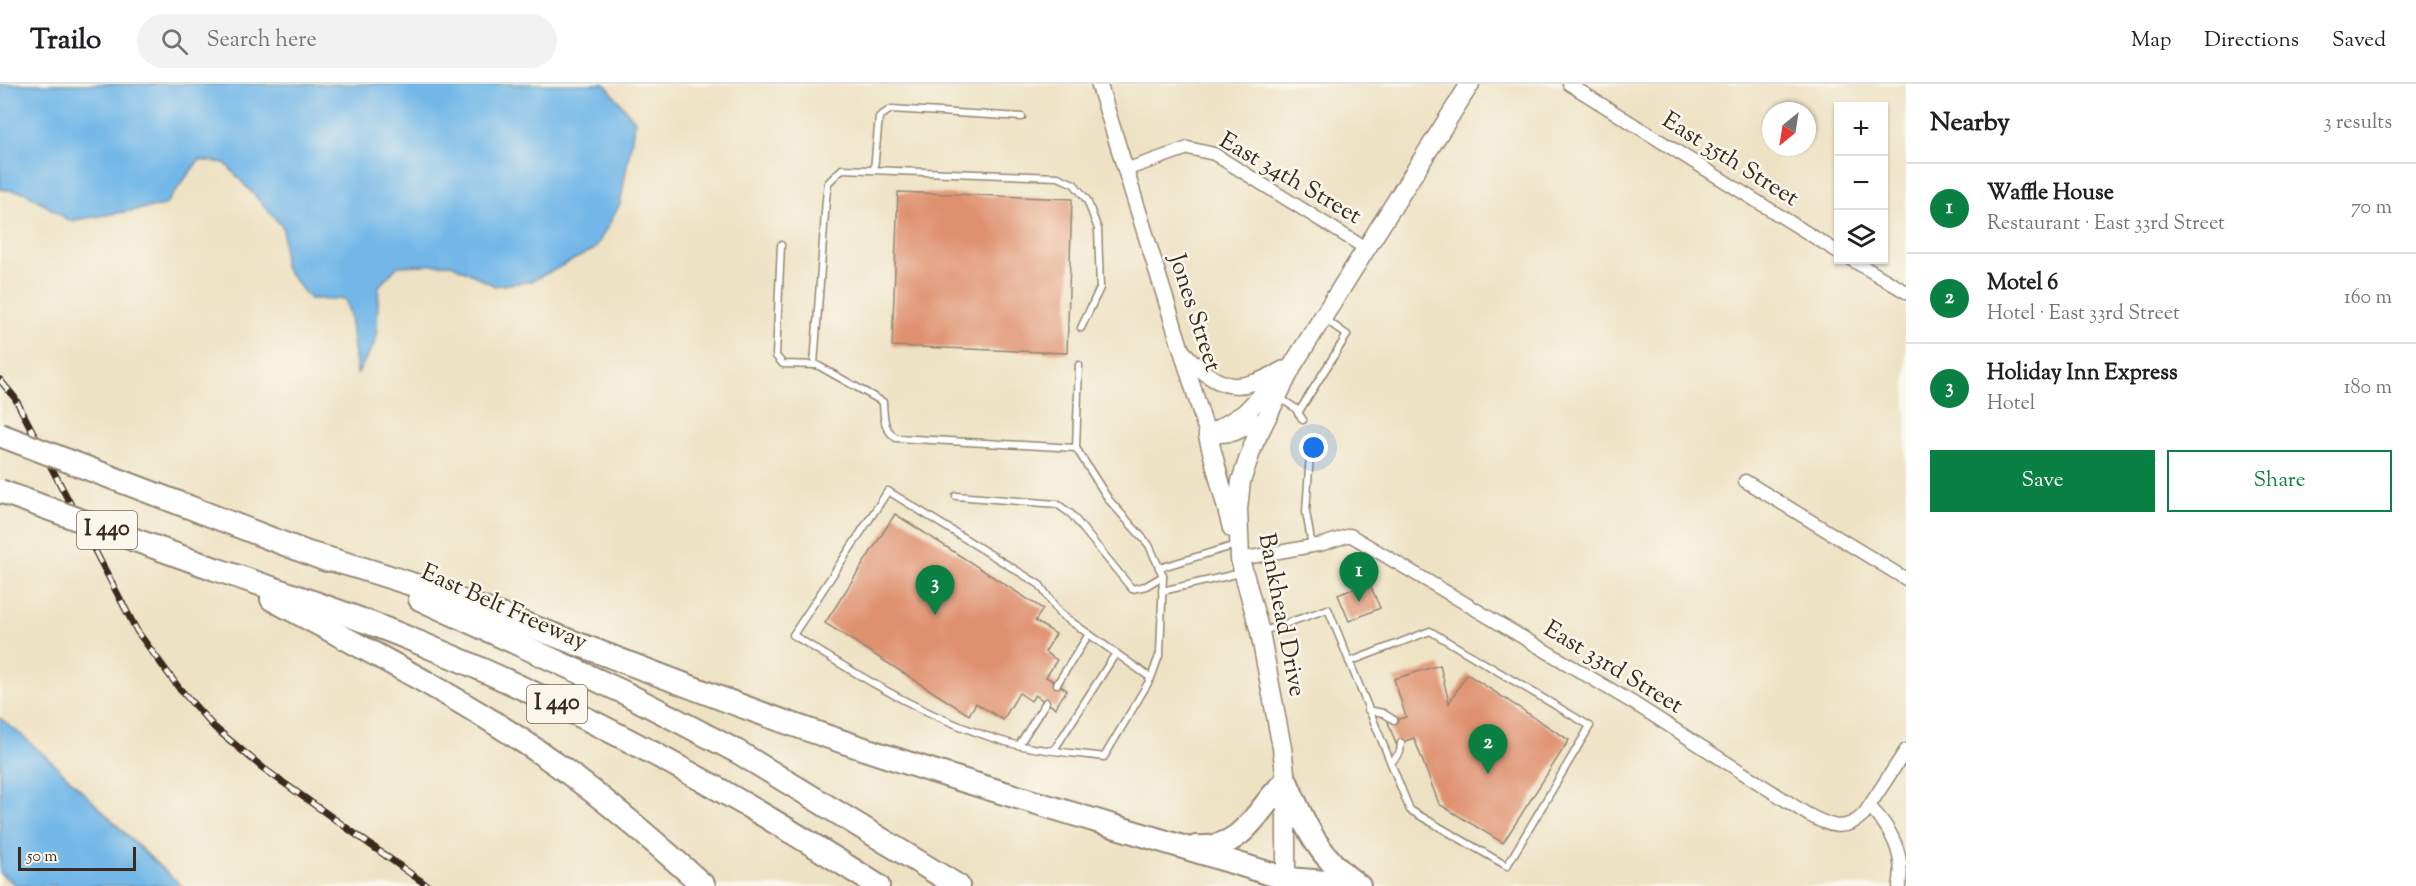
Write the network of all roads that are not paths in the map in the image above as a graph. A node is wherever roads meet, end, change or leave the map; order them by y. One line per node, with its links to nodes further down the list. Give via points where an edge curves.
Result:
1 (1099, 84): 6 (street, Jones Street)
2 (1470, 84): 8 (main road, Bankhead Drive)
3 (1569, 84): 9 (street, East 35th Street)
4 (1023, 117): 5 (lane, via 891,109 879,117)
5 (874, 170): 13 (lane, via 1058,177 1074,184 1087,200 1098,229 1100,288); 16 (lane, via 842,170 828,183)
6 (1125, 170): 8 (street, East 34th Street, via 1188,148 1214,154); 14 (street, Jones Street)
7 (781, 245): 16 (lane, via 776,356 783,364)
8 (1365, 248): 12 (main road, Bankhead Drive)
9 (1834, 249)
10 (1859, 264): 11 (street)
11 (1906, 292)
12 (1322, 317): 15 (main road, Bankhead Drive); 19 (lane, via 1347,334)
13 (1081, 328)
14 (1181, 349): 15 (street, via 1206,373 1236,387 1258,383); 23 (street, Jones Street)
15 (1293, 363): 18 (main road, Bankhead Drive); 23 (main road, Bankhead Drive, via 1244,414)
16 (814, 365): 24 (lane, via 884,402 885,425 896,438)
17 (1079, 365): 24 (lane)
18 (1277, 396): 19 (lane); 20 (main road, Bankhead Drive)
19 (1298, 413): 21 (lane)
20 (1266, 418): 23 (street, via 1234,434); 31 (main road, Bankhead Drive, via 1241,481)
21 (1303, 420)
22 (0, 435): 30 (highway, East Belt Freeway / I 440, bridge)
23 (1208, 436): 31 (main road, Jones Street)
24 (1076, 448): 32 (lane, via 1109,500 1149,545)
25 (1310, 454): 29 (lane, via 1306,512)
26 (1745, 481): 35 (street)
27 (0, 491): 33 (highway, I 440, bridge)
28 (956, 496): 34 (lane, via 1057,504 1071,514 1132,589)
29 (1312, 546): 31 (street, East 33rd Street); 52 (street, East 33rd Street, via 1350,535 1373,547 1832,827 1856,822)
30 (311, 554): 53 (highway, via 456,597 888,758); 57 (highway, East Belt Freeway / I 440, via 418,598 632,697 738,752)
31 (1240, 559): 32 (lane); 36 (lane); 37 (main road, Bankhead Drive)
32 (1159, 568): 34 (lane)
33 (215, 569): 55 (highway, via 458,700 555,763); 56 (highway, I 440, via 419,642 572,711 801,837)
34 (1163, 576): 36 (lane)
35 (1906, 579)
36 (1162, 591): 41 (lane, via 1160,653)
37 (1260, 632): 40 (lane, via 1328,609); 51 (main road, Bankhead Drive)
38 (1089, 634): 39 (lane); 42 (lane); 47 (lane, via 1059,613 1040,585 888,491 793,635 892,697 957,726)
39 (1116, 653): 41 (lane); 48 (lane)
40 (1349, 662): 44 (lane); 50 (lane, via 1430,631 1590,726 1507,866 1410,810)
41 (1151, 678): 48 (lane, via 1104,757)
42 (1057, 684)
43 (1046, 702): 47 (lane)
44 (1368, 710): 45 (lane); 50 (lane)
45 (1394, 720)
46 (1401, 742): 50 (lane, via 1400,752)
47 (1019, 745): 48 (lane)
48 (1054, 750)
49 (1906, 750): 52 (street, East 33rd Street)
50 (1390, 763)
51 (1286, 782): 53 (highway, via 1237,837 1208,848); 54 (main road, Bankhead Drive); 59 (highway, via 1317,848 1340,873)
52 (1870, 807): 60 (street, via 1897,841 1903,870)
53 (1175, 845): 54 (highway)
54 (1287, 883): 58 (highway, via 1326,882)
55 (704, 886)
56 (878, 886)
57 (958, 886)
58 (1336, 886)
59 (1359, 886)
60 (1899, 886)

